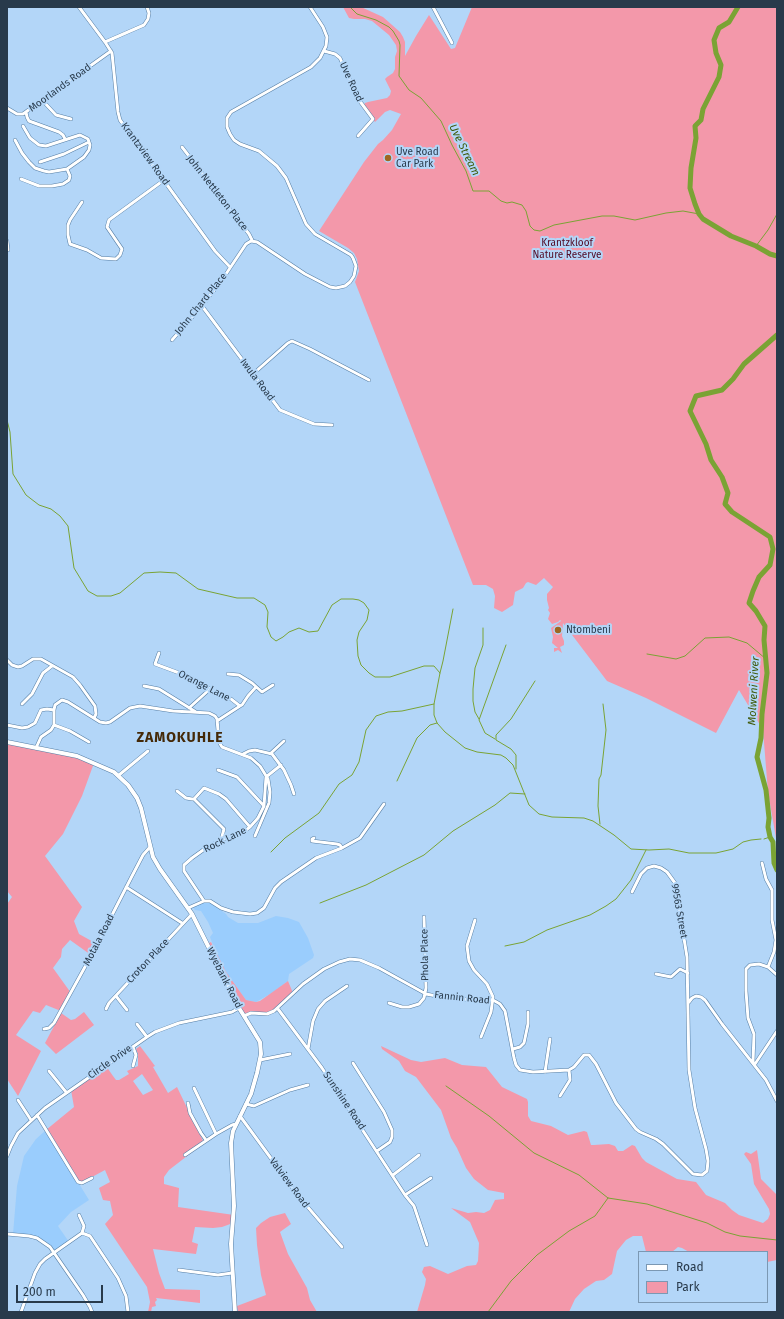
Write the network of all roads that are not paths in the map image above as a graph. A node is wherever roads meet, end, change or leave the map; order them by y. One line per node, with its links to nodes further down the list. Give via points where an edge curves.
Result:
1 (79, 7): 5 (street, Krantzview Road)
2 (147, 7): 5 (street, via 148,19 144,25)
3 (310, 7): 8 (street, via 327,35)
4 (433, 7): 6 (street)
5 (105, 42): 7 (street, Krantzview Road)
6 (452, 43)
7 (111, 51): 9 (street, Moorlands Road); 22 (street, Krantzview Road, via 120,120)
8 (324, 51): 14 (street, Uve Road, via 340,58 359,100 373,119); 24 (street, via 311,67 231,112 227,118 227,127 234,140 259,151 277,166 288,182 307,226 315,234 351,255 355,264 354,276 345,286 330,287)
9 (42, 100): 11 (street, Moorlands Road); 12 (street, via 56,115)
10 (7, 108): 11 (street, Moorlands Road, via 17,114)
11 (26, 112): 15 (street, via 29,120 59,132)
12 (70, 120)
13 (23, 126): 15 (street, via 39,145 46,146)
14 (358, 136)
15 (65, 139): 17 (street, via 80,135)
16 (15, 140): 20 (street, via 35,168 49,172)
17 (90, 142): 19 (street); 20 (street, via 87,153)
18 (182, 147): 24 (street, John Nettleton Place)
19 (40, 162)
20 (67, 169): 21 (street, via 69,180 63,184 39,186)
21 (21, 178)
22 (164, 180): 23 (street, via 109,220 108,229 122,249 116,259 101,258 70,244 68,225); 27 (street, Krantzview Road)
23 (82, 202)
24 (252, 240): 27 (street, John Chard Place)
25 (7, 241): 26 (street)
26 (8, 250)
27 (230, 267): 28 (street, John Chard Place)
28 (202, 306): 29 (street, John Chard Place); 30 (street, Iwula Road)
29 (172, 340)
30 (253, 374): 31 (street, via 292,341); 32 (street, Iwula Road, via 281,411 314,424)
31 (368, 380)
32 (332, 425)
33 (159, 653): 40 (street, Orange Lane, via 155,664 190,677)
34 (7, 660): 35 (street, via 18,667 38,658)
35 (52, 666): 41 (street, via 43,673 32,694); 46 (street, via 73,677 80,685 96,708)
36 (228, 674): 39 (street, via 239,675)
37 (273, 685): 39 (street, via 262,692)
38 (144, 686): 43 (street, via 159,689)
39 (256, 687): 42 (street)
40 (210, 689): 42 (street, Orange Lane); 43 (street)
41 (22, 704)
42 (241, 706): 47 (street)
43 (190, 708): 45 (street)
44 (54, 710): 46 (street, via 57,703 65,700); 48 (street, via 41,710 35,723 28,727); 49 (street)
45 (196, 712): 46 (street, via 166,711 140,706 130,708 108,723); 47 (street, via 209,712)
46 (94, 718)
47 (217, 721): 56 (street, via 219,742 222,747)
48 (7, 725)
49 (54, 725): 52 (street); 53 (street, via 41,737)
50 (284, 741): 55 (street)
51 (7, 742): 53 (street, Wyebank Road)
52 (89, 742)
53 (36, 748): 59 (street, Wyebank Road, via 77,756 105,767)
54 (148, 751): 59 (street)
55 (271, 753): 56 (street, via 255,750); 57 (street)
56 (243, 754): 60 (street, via 260,766)
57 (281, 765): 60 (street); 62 (street)
58 (218, 770): 65 (street, via 237,777)
59 (118, 776): 70 (street, Wyebank Road, via 137,798)
60 (267, 776): 65 (street, Rock Lane); 67 (street, via 269,803)
61 (177, 791): 63 (street, via 186,798)
62 (294, 794)
63 (194, 799): 66 (street, via 204,789 219,794 226,798); 69 (street, via 224,829)
64 (384, 804): 71 (street, via 360,838)
65 (264, 806): 66 (street, Rock Lane)
66 (250, 827): 69 (street, Rock Lane, via 242,833)
67 (255, 836)
68 (314, 838): 71 (street, via 312,841 337,844)
69 (221, 840): 75 (street, Rock Lane, via 192,858 184,868 184,873)
70 (150, 847): 73 (street, Motala Road); 76 (street, Wyebank Road, via 160,869)
71 (342, 848): 75 (street, via 316,858 278,884 264,908 257,913 233,912 210,901)
72 (762, 863): 81 (street, via 772,890 772,920 776,940)
73 (126, 887): 80 (street); 98 (street, Motala Road, via 54,1023)
74 (632, 892): 82 (street, 99563 Street, via 641,874 654,866 665,870 674,880)
75 (204, 901): 76 (street)
76 (188, 908): 77 (street, Wyebank Road)
77 (192, 914): 80 (street, Croton Place); 91 (street, Wyebank Road)
78 (424, 917): 86 (street, Phola Place)
79 (475, 920): 88 (street, via 467,946 469,961 490,989)
80 (182, 923): 87 (street, Croton Place)
81 (768, 967): 84 (street); 109 (street, via 756,964 746,969 748,1018 754,1034)
82 (688, 973): 83 (street, via 680,969 670,977); 90 (street, 99563 Street)
83 (656, 974)
84 (777, 975)
85 (347, 986): 104 (street, via 318,1009 311,1025)
86 (426, 994): 88 (street, Fannin Road, via 452,999); 89 (street, via 421,1002 414,1006 405,1007); 93 (street, Fannin Road, via 379,968 360,960 350,959 324,969 303,984)
87 (116, 996): 92 (street, Croton Place); 94 (street)
88 (493, 1000): 101 (street); 105 (street, Fannin Road, via 505,1011)
89 (389, 1003)
90 (688, 1003): 109 (street, via 696,996 703,998); 111 (street, via 689,1070 708,1161 707,1171 702,1175 693,1174 663,1144 636,1129 616,1104 589,1055 584,1055)
91 (239, 1008): 96 (street, Wyebank Road); 100 (street, Circle Drive, via 232,1012 179,1023)
92 (106, 1009)
93 (278, 1009): 96 (street, via 267,1014 251,1013); 104 (street, Sunshine Road)
94 (127, 1010)
95 (528, 1012): 105 (street, via 524,1043)
96 (244, 1016): 107 (street, Wyebank Road, via 260,1042)
97 (137, 1024): 100 (street)
98 (44, 1029)
99 (777, 1031): 109 (street)
100 (147, 1037): 103 (street, Circle Drive)
101 (481, 1037)
102 (550, 1039): 113 (street)
103 (133, 1047): 110 (street, via 136,1054); 116 (street, Circle Drive)
104 (308, 1049): 128 (street, Sunshine Road)
105 (513, 1049): 113 (street, Fannin Road, via 516,1065 520,1070)
106 (290, 1054): 107 (street)
107 (260, 1060): 121 (street, Wyebank Road)
108 (353, 1063): 128 (street, via 384,1112 392,1130 390,1142)
109 (754, 1063): 119 (street, via 771,1087)
110 (134, 1066)
111 (569, 1070): 113 (street, Fannin Road); 117 (street, via 570,1080)
112 (49, 1071): 116 (street)
113 (545, 1072)
114 (308, 1085): 121 (street, via 290,1090 256,1106)
115 (194, 1088): 126 (street)
116 (66, 1092): 122 (street, Circle Drive)
117 (560, 1096)
118 (18, 1100): 124 (street)
119 (777, 1101)
120 (188, 1103): 127 (street, via 190,1112)
121 (246, 1104): 123 (street, Wyebank Road)
122 (37, 1115): 124 (street, Circle Drive); 133 (street, via 78,1182 82,1183)
123 (240, 1116): 125 (street, Wyebank Road); 140 (street, Valview Road, via 300,1198)
124 (31, 1120): 131 (street, Circle Drive, via 16,1137)
125 (236, 1124): 126 (street); 143 (street, Wyebank Road, via 231,1147 234,1206)
126 (216, 1134): 127 (street)
127 (206, 1140): 129 (street)
128 (377, 1151): 132 (street, Sunshine Road)
129 (185, 1155)
130 (420, 1155): 132 (street)
131 (7, 1156)
132 (393, 1175): 135 (street, Sunshine Road)
133 (92, 1178)
134 (431, 1178): 135 (street)
135 (406, 1194): 139 (street, Sunshine Road, via 414,1206)
136 (79, 1215): 137 (street, via 84,1226)
137 (82, 1233): 141 (street); 146 (street, via 90,1236 118,1278 126,1296)
138 (7, 1234): 141 (street, via 37,1238 47,1243)
139 (427, 1245)
140 (342, 1247)
141 (55, 1252): 144 (street, via 38,1267); 145 (street)
142 (179, 1270): 143 (street, via 214,1274)
143 (232, 1273): 147 (street, Wyebank Road)
144 (21, 1312)
145 (92, 1312)
146 (128, 1312)
147 (235, 1312)

